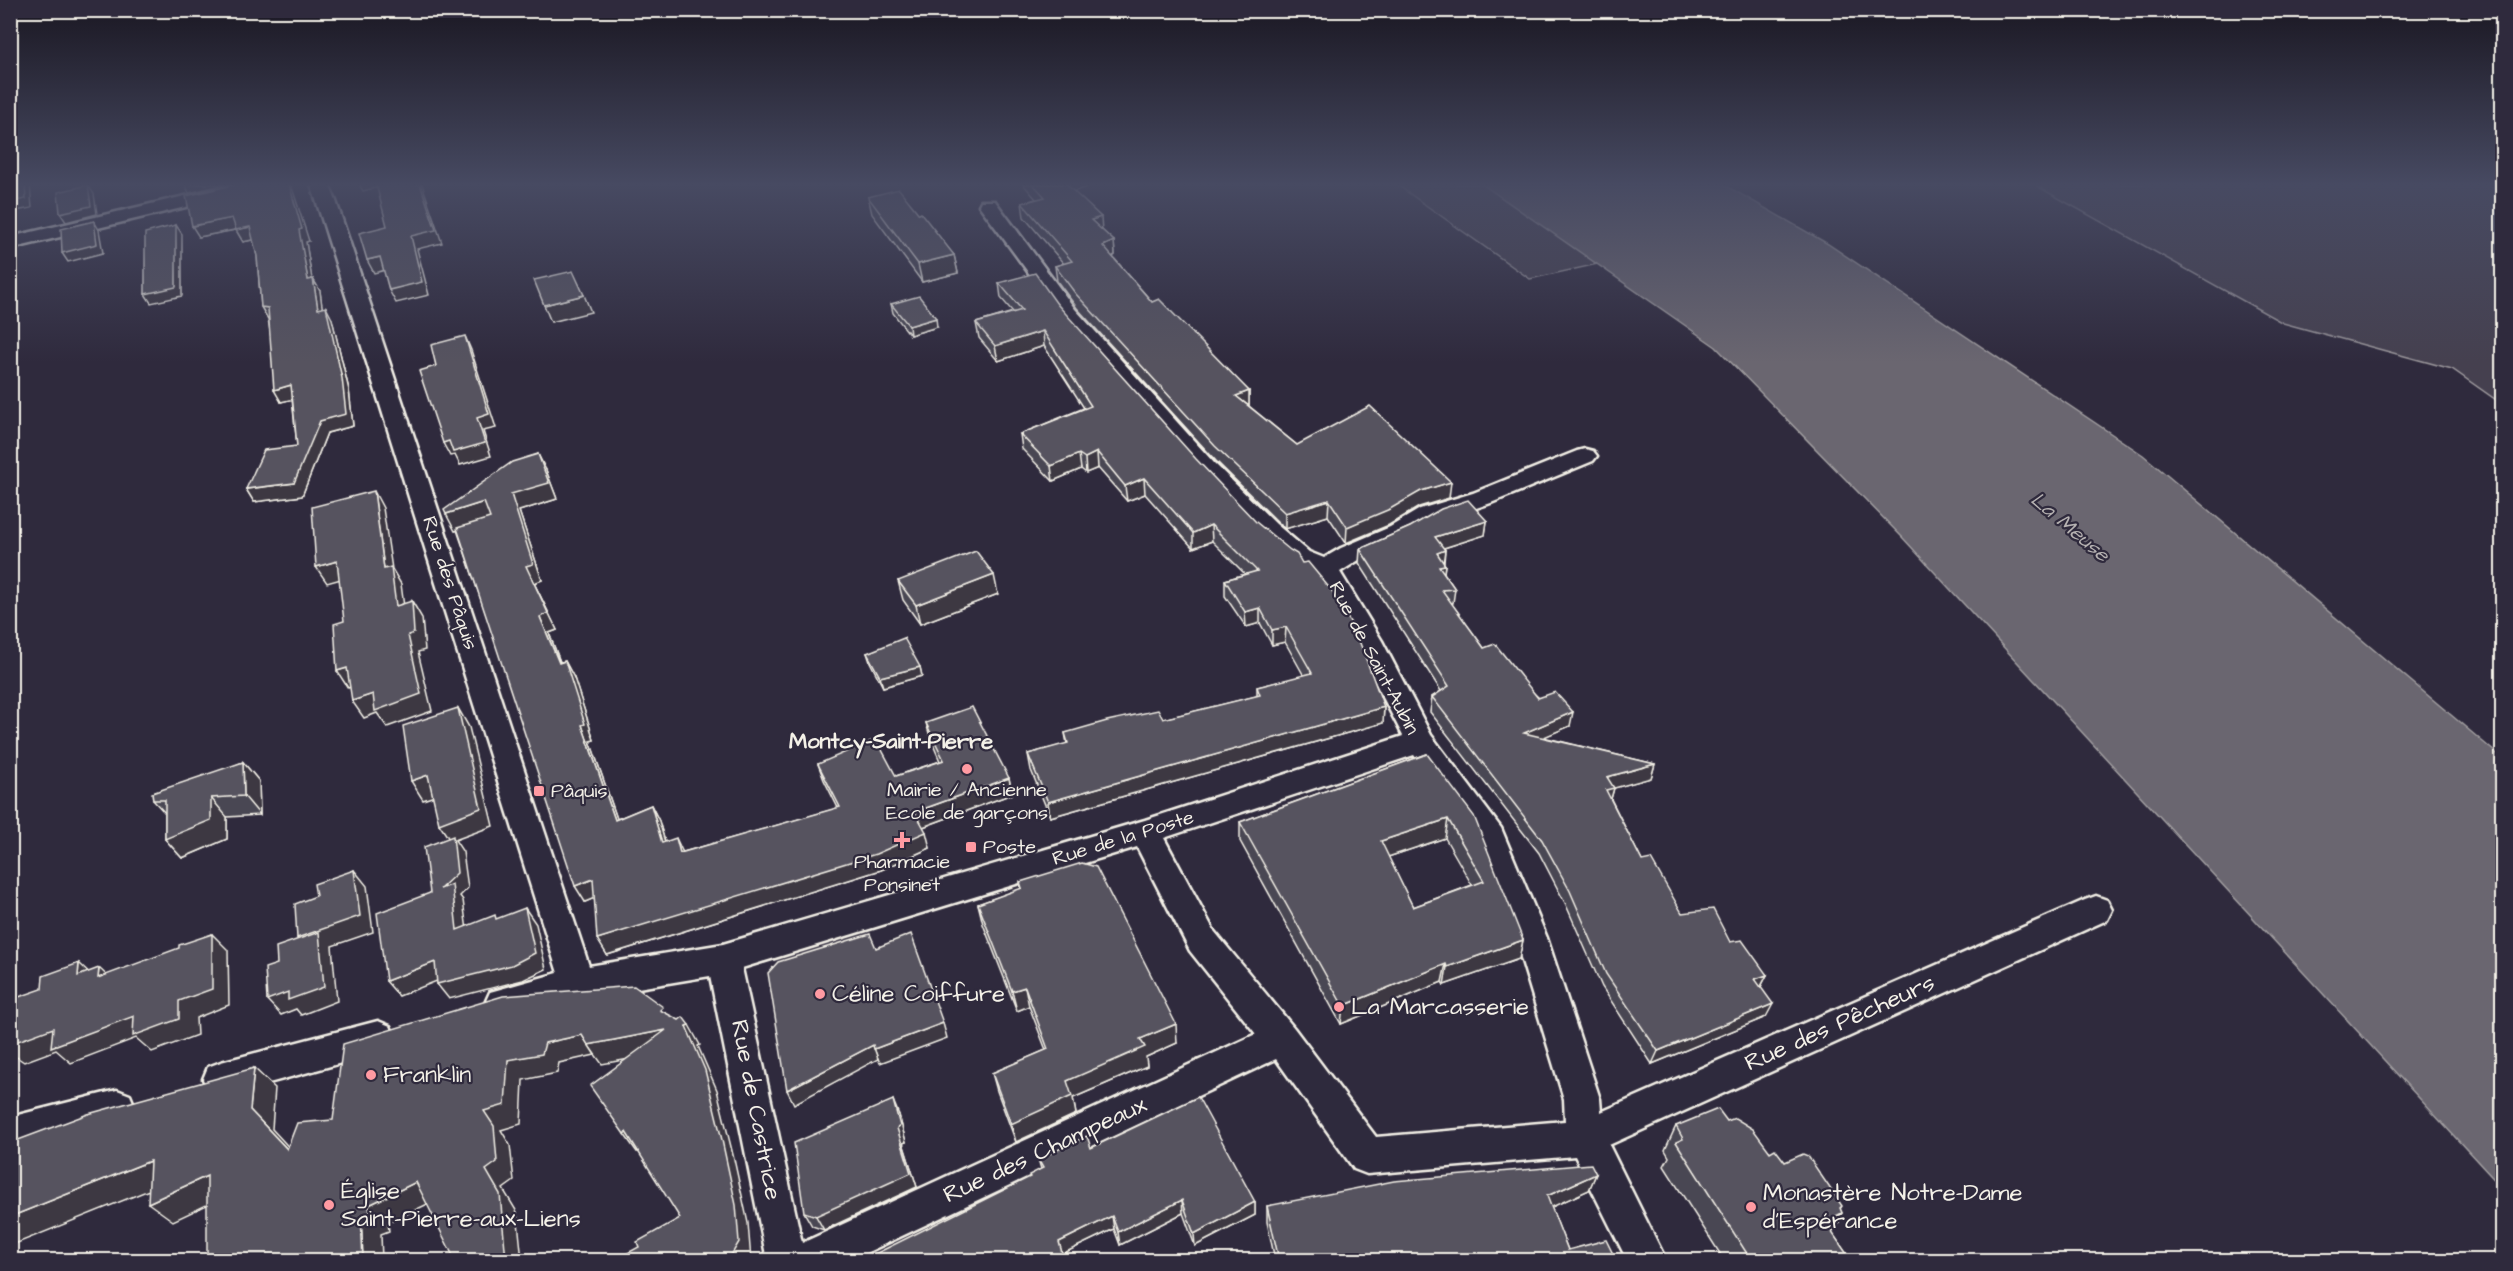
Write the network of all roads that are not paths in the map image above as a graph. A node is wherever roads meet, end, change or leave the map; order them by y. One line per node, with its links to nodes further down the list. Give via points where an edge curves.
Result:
1 (341, 243): 9 (street, Rue des Pâquis)
2 (1016, 243): 4 (street, Rue de Saint-Aubin, via 1068,313 1206,468 1300,558)
3 (1585, 456): 4 (street, via 1430,515)
4 (1326, 569): 5 (street, Rue de Saint-Aubin)
5 (1420, 742): 6 (street, Rue de la Poste); 16 (street, Rue de Saint-Aubin, via 1486,828 1531,938 1582,1099)
6 (1145, 832): 8 (street, Rue de la Poste); 12 (street, via 1202,941)
7 (2096, 910): 16 (street, Rue des Pêcheurs)
8 (723, 959): 9 (street, Rue de la Poste); 17 (street, Rue de Castrice)
9 (578, 983): 10 (street, Rue de la Poste)
10 (476, 1010)
11 (407, 1029): 13 (street)
12 (1282, 1039): 16 (street, Rue des Pêcheurs, via 1367,1156); 18 (street, Rue des Champeaux)
13 (190, 1087)
14 (144, 1099): 15 (street)
15 (10, 1135)
16 (1585, 1137): 19 (street)
17 (786, 1260)
18 (809, 1260)
19 (1647, 1260)

